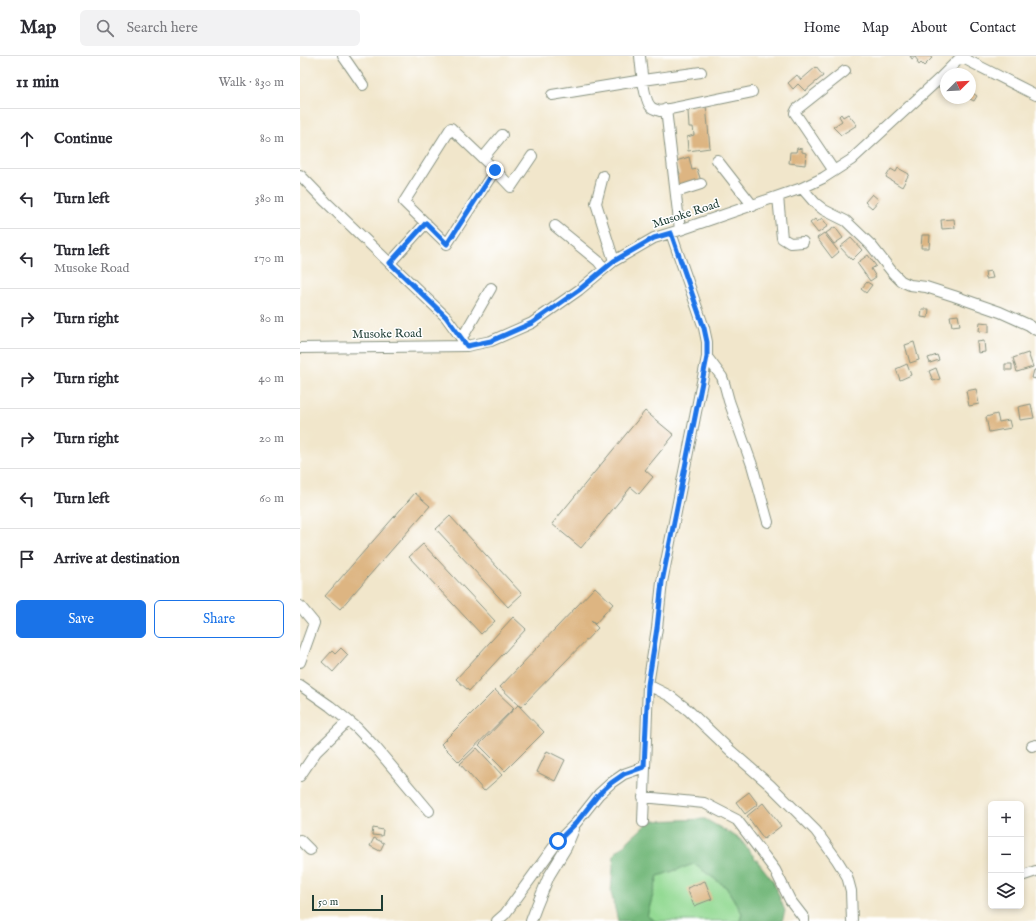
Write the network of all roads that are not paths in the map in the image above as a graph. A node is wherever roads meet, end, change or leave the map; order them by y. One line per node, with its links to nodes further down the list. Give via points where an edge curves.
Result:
1 (343, 56): 7 (street)
2 (640, 56): 6 (street)
3 (961, 57): 10 (street); 17 (street, Musoke Road, via 851,160)
4 (845, 71): 17 (street, via 795,113)
5 (701, 72): 6 (street)
6 (643, 80): 9 (street); 11 (street, via 649,105 660,111)
7 (363, 85)
8 (752, 92): 11 (street)
9 (552, 95)
10 (1036, 95)
11 (666, 110): 22 (street)
12 (502, 135): 14 (street)
13 (532, 156): 16 (street, via 511,187)
14 (483, 158): 16 (street); 25 (street, via 451,128 404,202)
15 (716, 160): 24 (street)
16 (495, 170): 25 (street, via 447,244)
17 (834, 170): 21 (street, Musoke Road)
18 (300, 175): 30 (street)
19 (603, 176): 29 (street, via 596,203)
20 (701, 184): 22 (street)
21 (802, 188): 23 (street, Musoke Road); 33 (street, via 824,210 846,221 901,280 1000,312)
22 (676, 192): 27 (street)
23 (778, 197): 24 (street, Musoke Road); 28 (street, via 782,238 790,244)
24 (753, 206): 27 (street, Musoke Road)
25 (426, 223): 30 (street)
26 (555, 226): 31 (street, via 598,261)
27 (676, 232): 29 (street, Musoke Road, via 654,238); 36 (street, via 704,328)
28 (802, 242)
29 (614, 261): 31 (street, Musoke Road)
30 (390, 263): 34 (street, via 446,317)
31 (604, 269): 34 (street, Musoke Road, via 532,323 491,341)
32 (491, 288): 34 (street, via 465,333)
33 (1036, 330)
34 (464, 342): 35 (street, Musoke Road)
35 (300, 349)
36 (707, 357): 37 (street, via 725,386); 41 (street, via 662,582)
37 (768, 522)
38 (300, 606): 39 (street, via 314,623)
39 (300, 662)
40 (300, 685): 42 (street)
41 (648, 685): 43 (street); 56 (street, via 670,696 688,710 816,831 847,876 851,891)
42 (348, 721): 44 (street, via 316,752); 46 (street, via 377,749)
43 (644, 767): 45 (street); 48 (street, via 624,774 611,783)
44 (300, 776)
45 (643, 797): 47 (street); 55 (street, via 704,803 737,820 775,870)
46 (429, 811)
47 (643, 822)
48 (576, 823): 53 (street, via 558,841); 54 (street, via 566,848 549,876)
49 (300, 840): 50 (street)
50 (310, 850)
51 (1036, 872): 52 (street)
52 (1024, 875)
53 (497, 921)
54 (531, 921)
55 (804, 921)
56 (852, 921)

